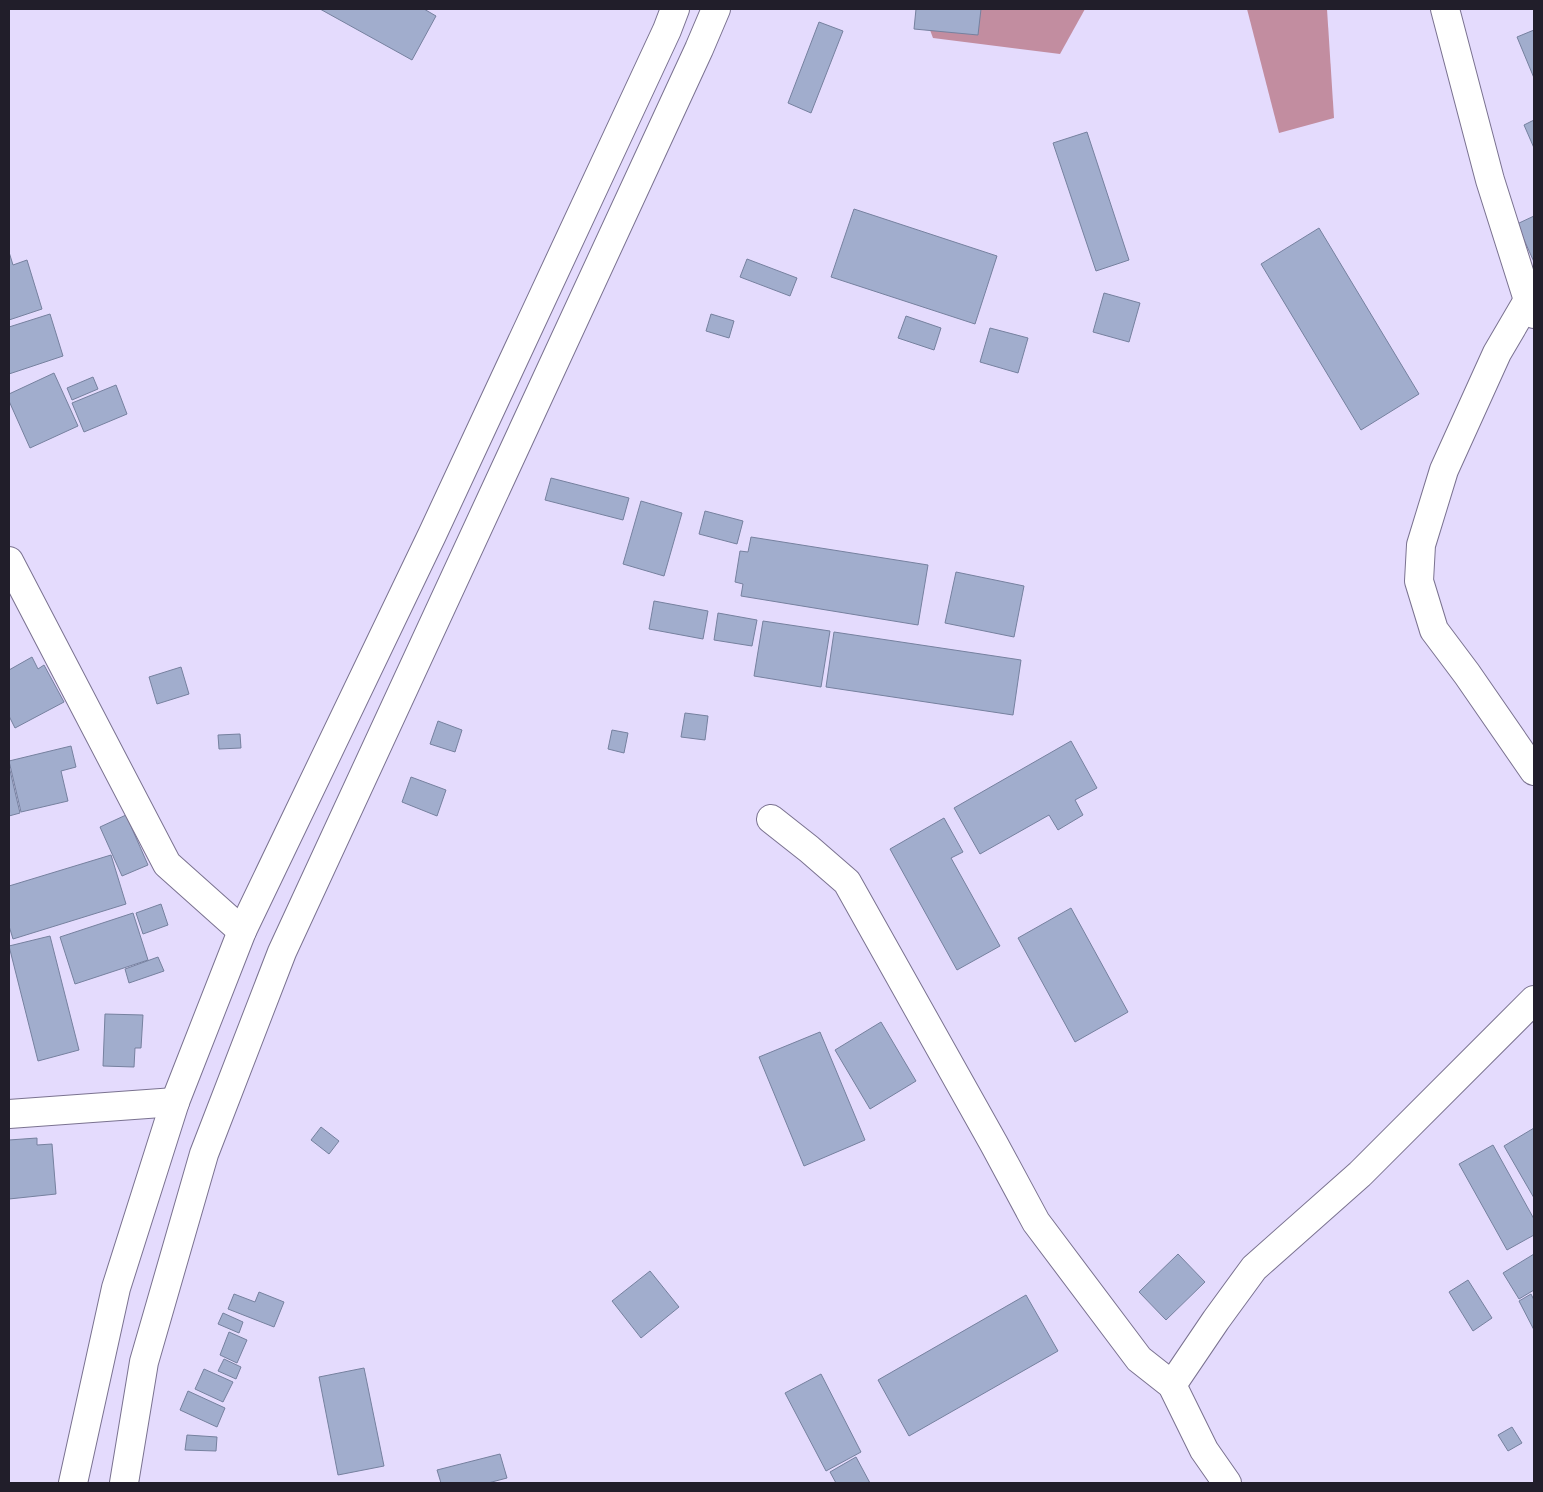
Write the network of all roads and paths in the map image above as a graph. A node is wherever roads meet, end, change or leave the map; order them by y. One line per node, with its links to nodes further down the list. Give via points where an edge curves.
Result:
1 (675, 9): 8 (main road, via 432,535)
2 (716, 9): 14 (main road, via 282,952 204,1154 144,1362)
3 (1445, 9): 4 (main road, via 1490,180)
4 (1532, 303): 6 (main road, via 1497,353 1444,470 1421,545 1419,581 1434,630)
5 (9, 561): 8 (main road, via 167,864)
6 (1534, 771)
7 (771, 819): 12 (main road, via 846,882 1036,1222 1139,1358)
8 (242, 931): 10 (main road)
9 (1534, 1000): 12 (main road, via 1360,1174 1254,1268)
10 (175, 1102): 11 (main road); 13 (main road, via 116,1288)
11 (9, 1114)
12 (1172, 1385): 15 (main road, via 1204,1450)
13 (73, 1483)
14 (124, 1483)
15 (1226, 1483)

